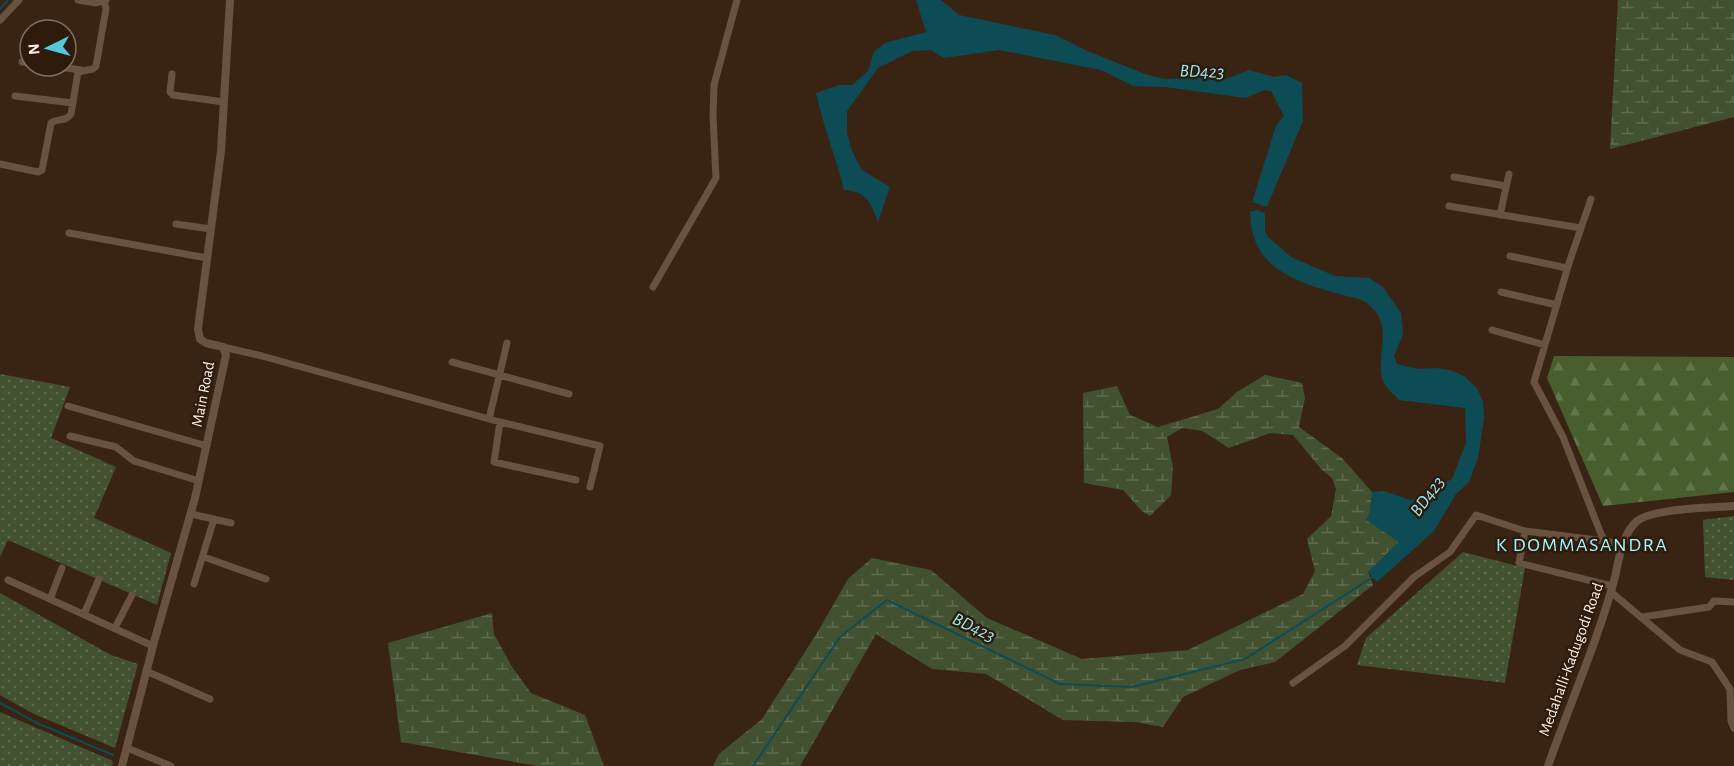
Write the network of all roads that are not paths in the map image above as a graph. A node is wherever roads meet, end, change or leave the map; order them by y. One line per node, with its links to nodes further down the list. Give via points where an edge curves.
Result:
1 (19, 0): 6 (street)
2 (78, 0): 3 (street)
3 (105, 0): 8 (street, via 96,66)
4 (230, 0): 11 (street, Main Road)
5 (737, 0): 27 (street, via 714,85 716,178)
6 (0, 20)
7 (78, 70): 8 (street)
8 (81, 70): 12 (street)
9 (172, 74): 11 (street, via 173,95)
10 (15, 96): 12 (street)
11 (224, 102): 22 (street, Main Road)
12 (73, 103): 13 (street, via 69,117 51,123 42,170)
13 (0, 164)
14 (1509, 174): 16 (street)
15 (1454, 177): 16 (street)
16 (1506, 186): 19 (street)
17 (1591, 199): 21 (street)
18 (1449, 206): 19 (street)
19 (1500, 215): 21 (street)
20 (176, 224): 22 (street)
21 (1581, 228): 26 (street)
22 (211, 229): 25 (street, Main Road)
23 (69, 233): 25 (street)
24 (1510, 256): 26 (street)
25 (207, 258): 33 (street, Main Road, via 199,335 206,343)
26 (1567, 268): 29 (street)
27 (653, 287)
28 (1501, 292): 29 (street)
29 (1557, 305): 32 (street)
30 (1492, 330): 32 (street)
31 (507, 343): 35 (street)
32 (1545, 345): 50 (street, via 1534,382 1563,437)
33 (223, 348): 38 (street); 41 (street, Main Road, via 225,355)
34 (452, 362): 35 (street)
35 (499, 375): 36 (street); 38 (street)
36 (569, 394)
37 (68, 406): 41 (street)
38 (489, 419): 39 (street)
39 (500, 422): 42 (street, via 494,462); 44 (street, via 600,446)
40 (70, 436): 43 (street, via 116,447 134,460)
41 (207, 446): 43 (street, Main Road)
42 (576, 480)
43 (199, 481): 46 (street, Main Road)
44 (590, 487)
45 (1734, 506): 51 (street, Medahalli-Kadugodi Road, via 1650,514 1635,522)
46 (191, 514): 47 (street); 65 (street, Main Road)
47 (214, 519): 48 (street); 52 (street)
48 (231, 523)
49 (1525, 531): 50 (street); 58 (street, via 1519,563); 67 (street, via 1476,515 1450,552 1414,578 1346,646)
50 (1605, 541): 51 (street)
51 (1623, 545): 58 (street, Medahalli-Kadugodi Road)
52 (204, 557): 55 (street); 57 (street)
53 (62, 568): 60 (street)
54 (99, 579): 62 (street)
55 (266, 579)
56 (8, 580): 60 (street)
57 (194, 584)
58 (1612, 589): 63 (street); 73 (street, Medahalli-Kadugodi Road)
59 (132, 595): 64 (street)
60 (50, 599): 62 (street)
61 (1734, 602): 63 (street, via 1714,601 1709,607)
62 (84, 614): 64 (street)
63 (1642, 616): 69 (street, via 1680,650 1712,662 1730,689)
64 (115, 628): 65 (street)
65 (153, 646): 66 (street, Main Road)
66 (146, 671): 68 (street); 70 (street, Main Road)
67 (1293, 683)
68 (210, 699)
69 (1734, 728)
70 (126, 748): 71 (street, Main Road); 72 (street)
71 (122, 766)
72 (171, 766)
73 (1548, 766)

